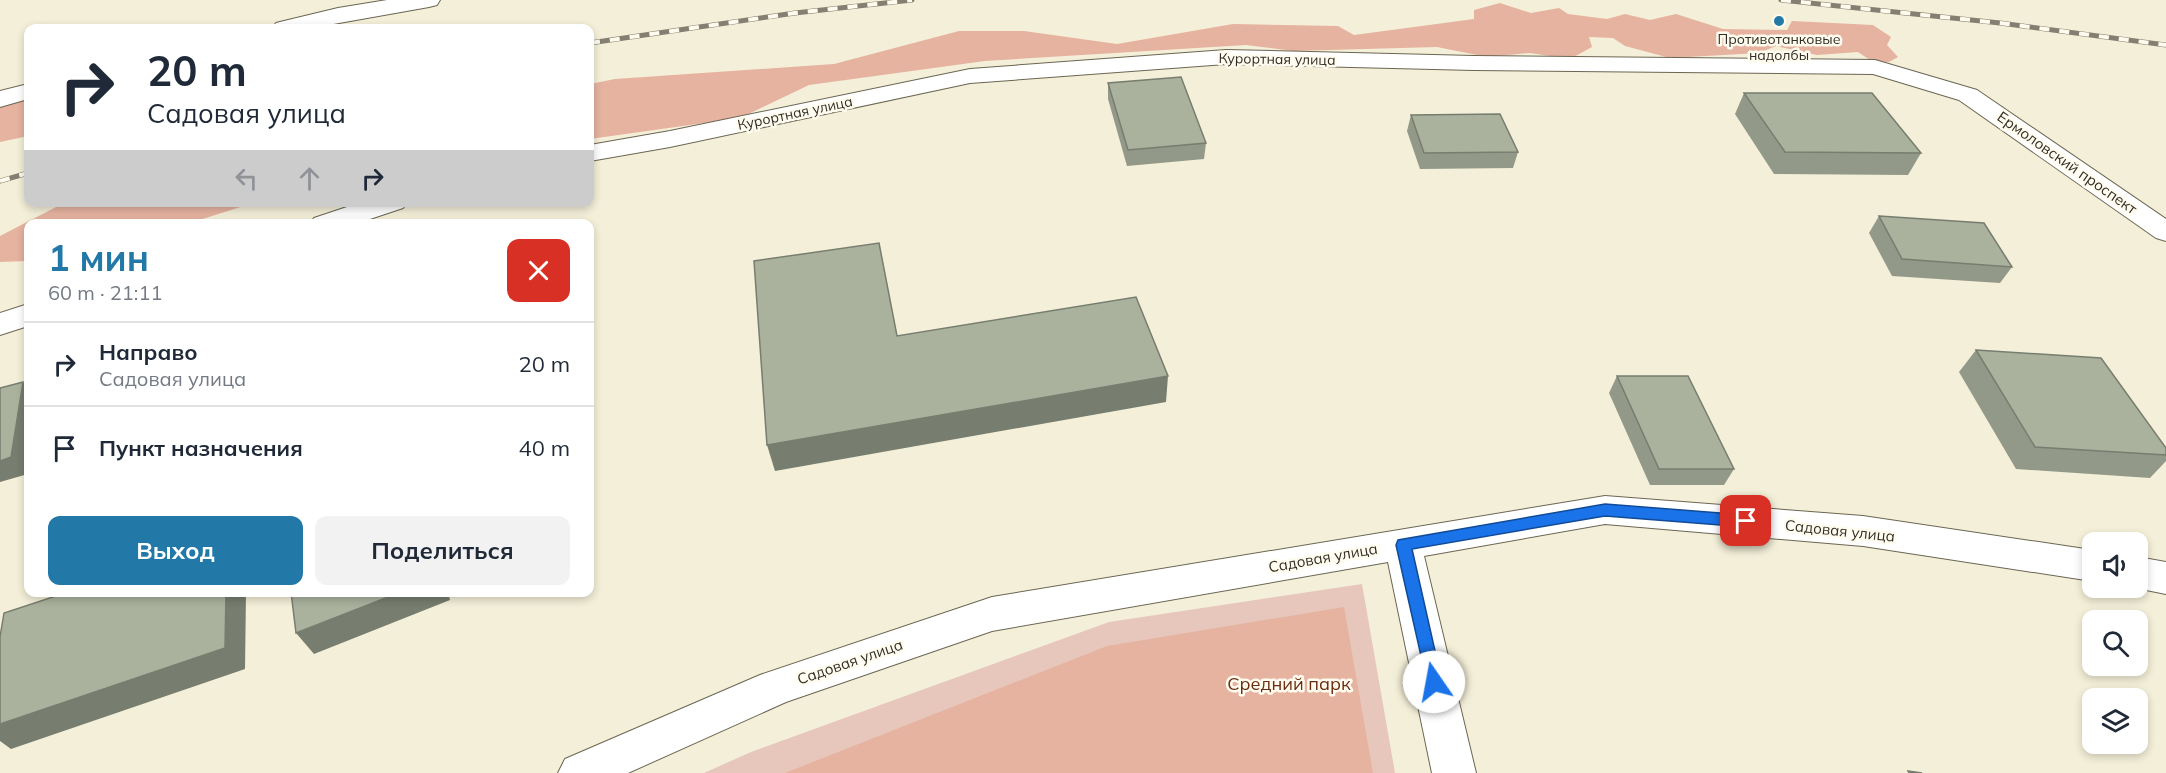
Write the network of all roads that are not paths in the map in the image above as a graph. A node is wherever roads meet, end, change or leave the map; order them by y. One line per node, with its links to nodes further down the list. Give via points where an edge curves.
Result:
1 (429, 0): 2 (street)
2 (341, 8): 3 (street)
3 (295, 24)
4 (24, 93): 6 (street)
5 (1968, 95): 7 (street, Курортная улица, via 1875,67 1226,57 970,76); 10 (street, Ермоловский проспект)
6 (0, 99)
7 (594, 152)
8 (377, 207): 9 (street)
9 (340, 219)
10 (2166, 232)
11 (24, 316): 12 (street)
12 (0, 324)
13 (1403, 545): 14 (street, Садовая улица, via 1605,510 1863,531); 17 (street, Садовая улица, via 992,614 774,688); 18 (street)
14 (2082, 564)
15 (2148, 575): 16 (street)
16 (2166, 578)
17 (580, 773)
18 (1454, 773)

